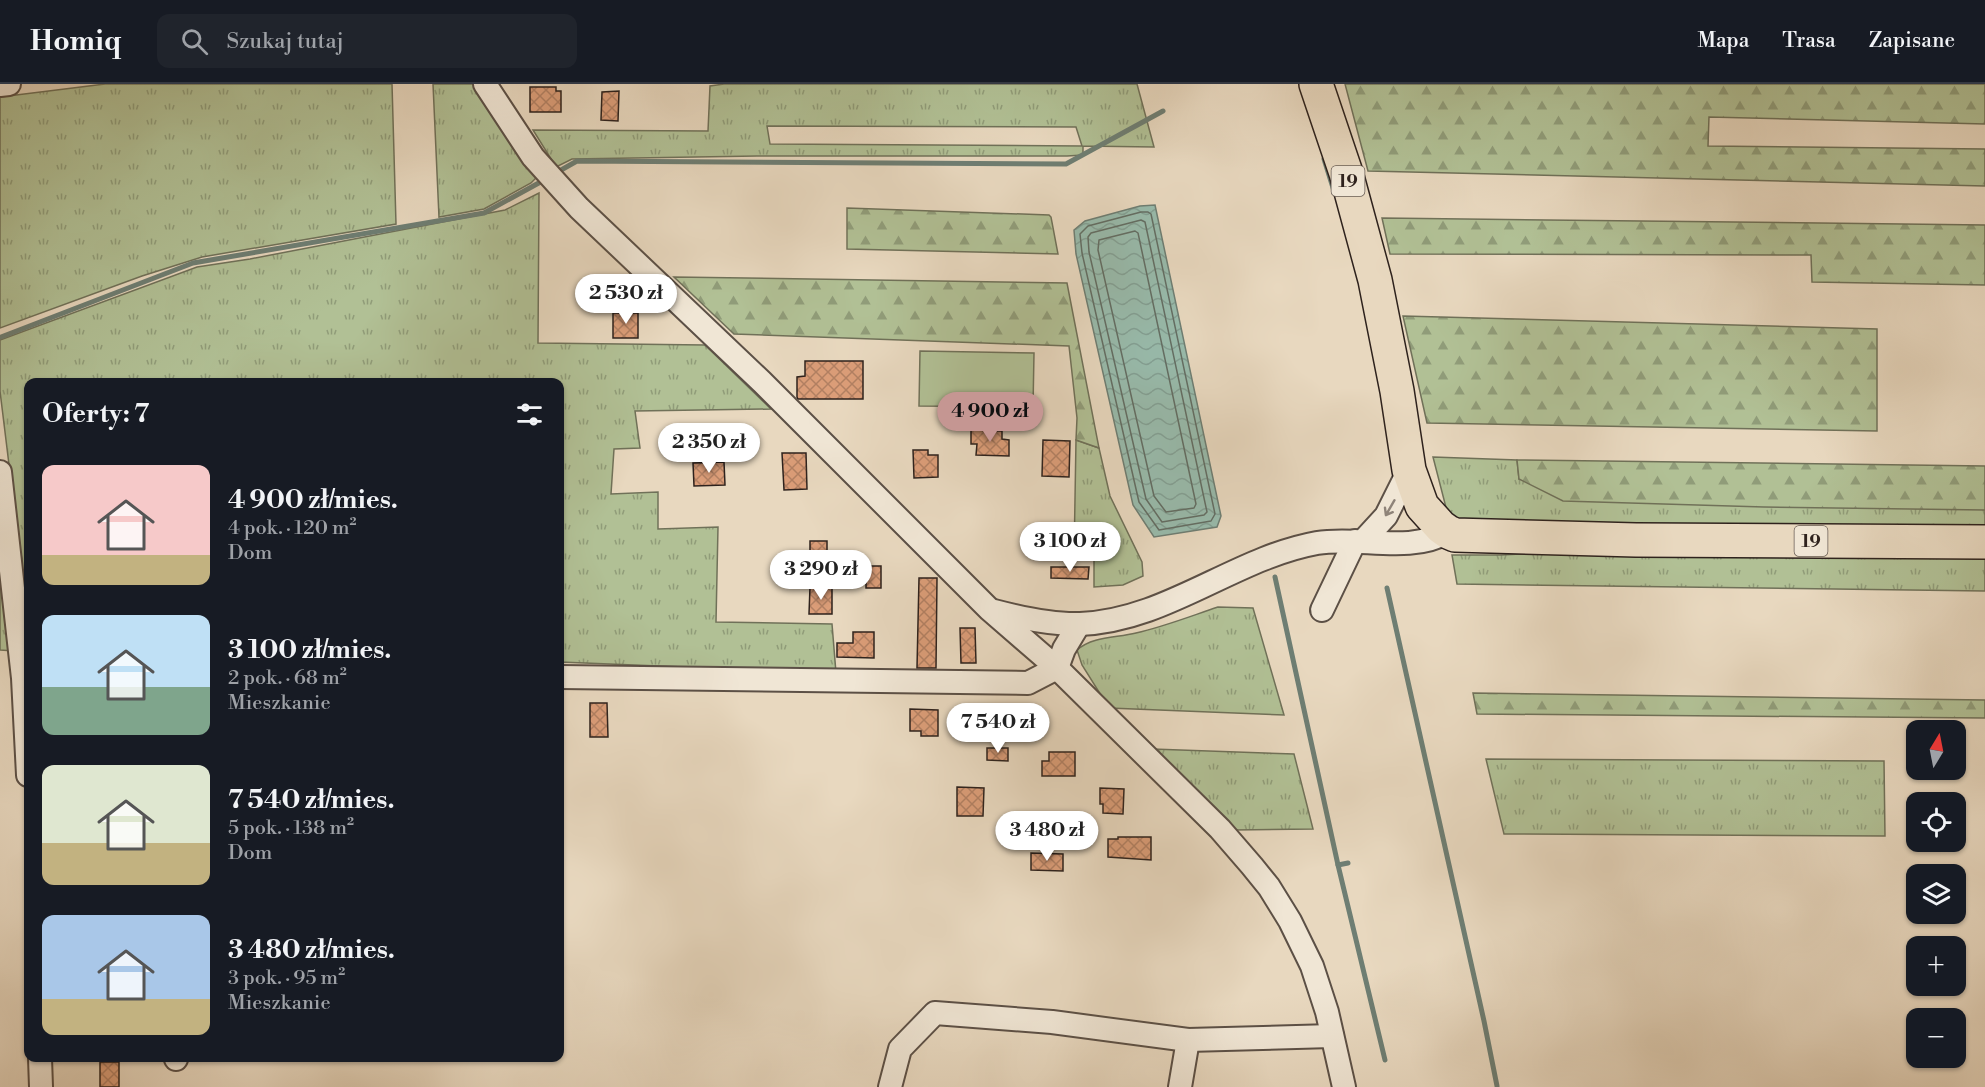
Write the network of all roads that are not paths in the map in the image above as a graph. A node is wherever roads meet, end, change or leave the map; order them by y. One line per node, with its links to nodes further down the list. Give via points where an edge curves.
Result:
1 (9, 84): 4 (street)
2 (485, 84): 10 (street, via 533,157 579,207 762,382)
3 (1316, 84): 5 (highway, 19, via 1346,173 1375,280)
4 (0, 85)
5 (1409, 470): 7 (highway, 19, via 1422,506); 8 (street, one-way to 8, via 1386,516)
6 (0, 472): 13 (street)
7 (1448, 532): 8 (street, via 1411,543); 9 (highway, 19, via 1636,540)
8 (1359, 541): 11 (street); 12 (street, via 1319,543 1270,556 1149,609 1126,617)
9 (1985, 542)
10 (990, 610): 12 (street); 14 (street)
11 (1322, 610)
12 (1079, 624): 14 (street)
13 (24, 648)
14 (1057, 668): 15 (street, via 1035,681 1004,684); 16 (street, via 1220,828 1269,887 1312,966)
15 (564, 677)
16 (1332, 1036): 17 (street); 19 (street)
17 (1188, 1040): 21 (street, via 1052,1022 934,1013 900,1049); 22 (street)
18 (40, 1062): 20 (street)
19 (1344, 1083)
20 (42, 1087)
21 (890, 1087)
22 (1180, 1087)

